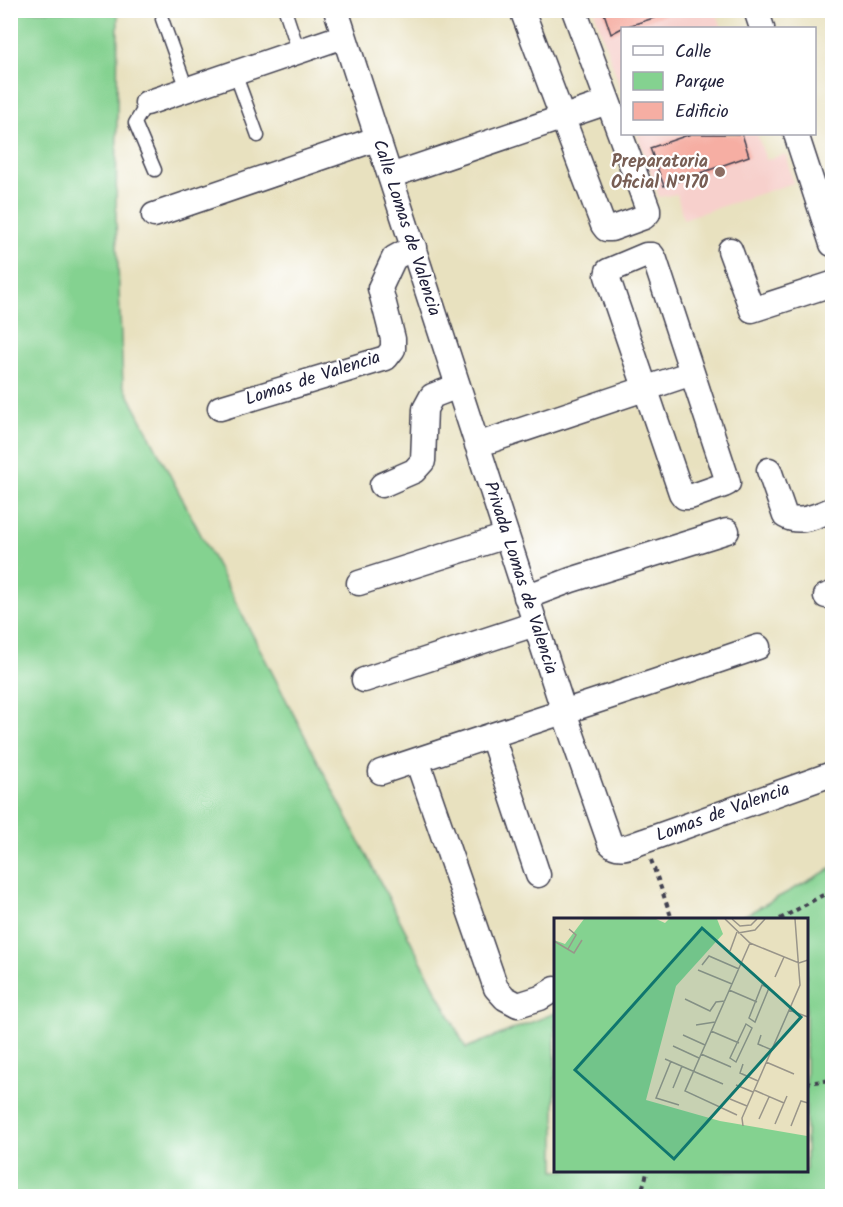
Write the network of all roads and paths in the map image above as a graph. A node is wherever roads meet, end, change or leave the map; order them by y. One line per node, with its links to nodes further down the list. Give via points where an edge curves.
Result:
1 (285, 10): 7 (lane)
2 (336, 10): 6 (street, Calle Lomas de Valencia)
3 (522, 10): 12 (street)
4 (574, 10): 10 (street)
5 (162, 20): 9 (lane)
6 (344, 36): 7 (street); 15 (street, Calle Lomas de Valencia)
7 (299, 52): 8 (street)
8 (235, 73): 9 (street); 14 (lane)
9 (187, 89): 11 (street)
10 (608, 102): 12 (street); 12 (street, via 648,209 644,217 611,229 603,225)
11 (147, 103): 16 (lane, via 135,123)
12 (562, 118): 17 (street)
13 (796, 135): 19 (street)
14 (258, 136)
15 (376, 139): 17 (street, Calle Lomas de Valencia); 18 (street)
16 (154, 170)
17 (390, 176): 20 (street, Calle Lomas de Valencia)
18 (154, 215)
19 (832, 244)
20 (414, 247): 24 (street, Calle Lomas de Valencia); 26 (street, Lomas de Valencia, via 394,258 380,288 393,339 393,349 386,358)
21 (730, 250): 22 (street, via 752,310)
22 (832, 284)
23 (692, 373): 25 (street); 25 (street, via 728,483 690,497 681,493); 25 (street, via 655,260 646,255 614,267 607,276)
24 (458, 386): 27 (street, Calle Lomas de Valencia); 29 (street, via 432,396 428,402 423,461 414,471)
25 (647, 388): 27 (street)
26 (220, 408)
27 (477, 445): 32 (street, Privada Lomas de Valencia)
28 (769, 470): 30 (street, via 785,516 791,520)
29 (382, 485)
30 (832, 510)
31 (727, 531): 34 (street)
32 (506, 536): 33 (street); 34 (street, Privada Lomas de Valencia)
33 (359, 583)
34 (526, 597): 35 (street, Privada Lomas de Valencia)
35 (535, 624): 37 (street); 38 (street, Privada Lomas de Valencia)
36 (758, 647): 38 (street)
37 (364, 680)
38 (564, 712): 39 (street); 44 (street, Privada Lomas de Valencia)
39 (492, 736): 40 (street); 45 (street)
40 (417, 760): 41 (street); 49 (street, via 496,988 504,998 518,1005)
41 (381, 772)
42 (832, 774): 43 (street, Lomas de Valencia)
43 (644, 841): 44 (street, Lomas de Valencia); 47 (path)
44 (614, 847)
45 (538, 875)
46 (832, 890): 48 (path)
47 (672, 918)
48 (782, 918)
49 (554, 990)
50 (832, 1080): 51 (path)
51 (807, 1083)
52 (648, 1171): 53 (path)
53 (640, 1197)

